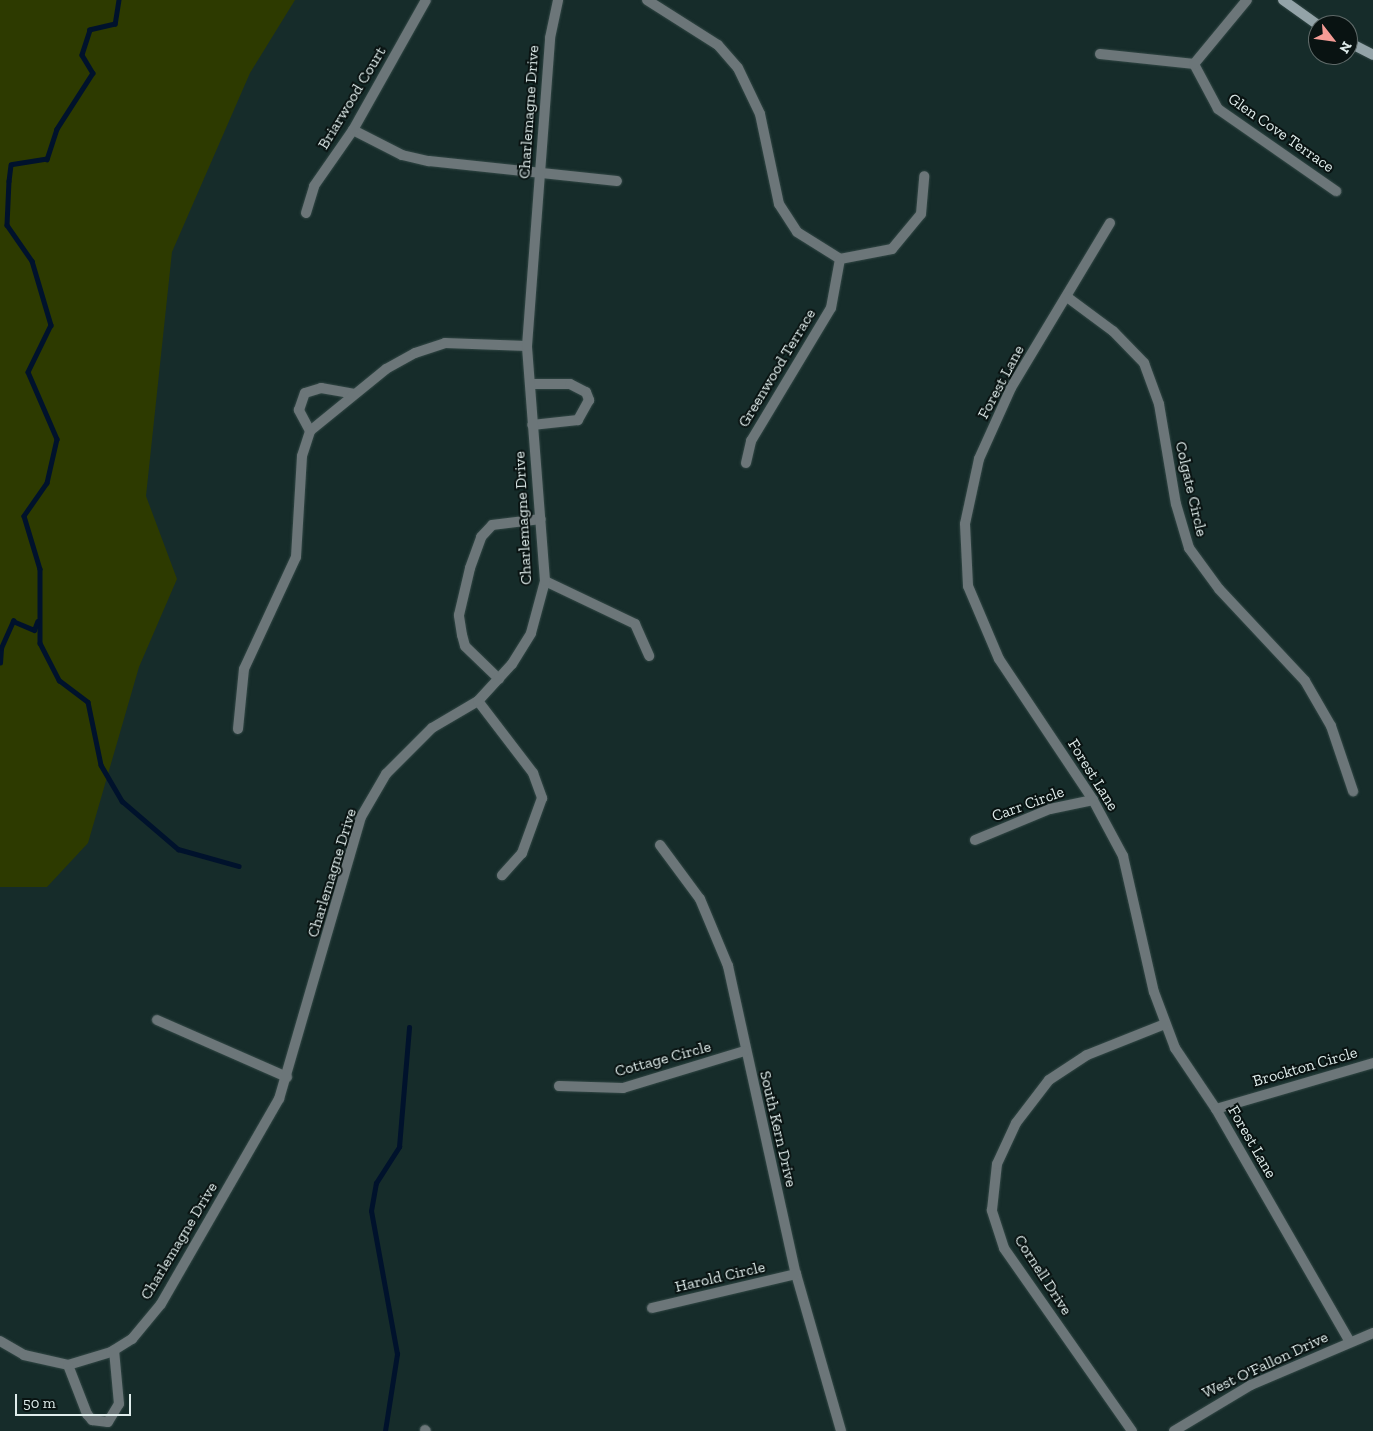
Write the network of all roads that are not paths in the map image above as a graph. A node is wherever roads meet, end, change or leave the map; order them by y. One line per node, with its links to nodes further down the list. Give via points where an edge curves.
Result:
1 (426, 0): 11 (street, Briarwood Court)
2 (558, 0): 12 (street, Charlemagne Drive, via 550,38)
3 (647, 0): 18 (street, via 718,45 738,68 760,114 779,204 798,232)
4 (1246, 0): 10 (street)
5 (1283, 0): 6 (main road)
6 (1308, 18)
7 (1358, 48): 9 (main road)
8 (1100, 54): 10 (street)
9 (1373, 56)
10 (1194, 64): 15 (street, Glen Cove Terrace, via 1218,109)
11 (353, 130): 12 (street, via 402,155); 16 (street, Briarwood Court, via 314,186)
12 (540, 172): 14 (street); 20 (street, Charlemagne Drive)
13 (924, 176): 18 (street, via 921,214 901,242 877,255)
14 (617, 181)
15 (1336, 191)
16 (306, 213)
17 (1110, 223): 19 (street, Forest Lane)
18 (840, 259): 25 (street, Greenwood Terrace, via 831,308 751,441)
19 (1067, 297): 32 (street, Colgate Circle, via 1113,332 1144,363 1159,404 1176,504 1189,548 1219,589 1305,681 1331,726); 33 (street, Forest Lane, via 1011,388 983,450 965,524 968,586 999,659)
20 (527, 346): 21 (street, Charlemagne Drive); 22 (street, via 445,343 386,369)
21 (530, 384): 23 (street, Charlemagne Drive); 23 (street, via 570,384 586,392 589,400 578,420)
22 (354, 394): 24 (street); 24 (street, via 321,388 305,393 299,410)
23 (532, 425): 26 (street, Charlemagne Drive)
24 (310, 431): 31 (street, via 302,456 296,557 244,669)
25 (746, 462)
26 (541, 519): 27 (street, Charlemagne Drive); 29 (street, via 492,525 481,537 470,568 459,615 462,635 465,646)
27 (545, 581): 28 (street, via 635,624); 29 (street, Charlemagne Drive, via 531,633)
28 (648, 656)
29 (499, 679): 30 (street, Charlemagne Drive)
30 (478, 701): 36 (street, via 533,774 542,798 522,853); 41 (street, Charlemagne Drive, via 432,728 386,774 361,817)
31 (238, 729)
32 (1353, 791)
33 (1093, 800): 34 (street, Carr Circle, via 1050,809); 38 (street, Forest Lane, via 1123,856)
34 (974, 840)
35 (660, 845): 39 (street, South Kern Drive, via 700,899 728,966)
36 (502, 875)
37 (157, 1020): 41 (street)
38 (1165, 1024): 43 (street, Forest Lane, via 1175,1048); 52 (street, Cornell Drive, via 1087,1055 1049,1080 1016,1123 997,1164 992,1210 1004,1248)
39 (745, 1051): 42 (street, Cottage Circle, via 623,1088); 44 (street, South Kern Drive)
40 (1373, 1063): 43 (street, Brockton Circle)
41 (287, 1077): 49 (street, Charlemagne Drive, via 279,1099 161,1304 132,1339)
42 (559, 1086)
43 (1216, 1109): 48 (street, Forest Lane)
44 (796, 1274): 45 (street, Harold Circle); 51 (street, South Kern Drive)
45 (652, 1308)
46 (1373, 1333): 48 (street, West O'Fallon Drive)
47 (0, 1341): 50 (street, via 24,1355)
48 (1350, 1342): 53 (street, West O'Fallon Drive, via 1250,1385)
49 (114, 1350): 50 (street, Charlemagne Drive); 50 (street, via 119,1404 108,1422 92,1420 87,1414)
50 (68, 1365)
51 (841, 1431)
52 (1132, 1431)
53 (1174, 1431)

